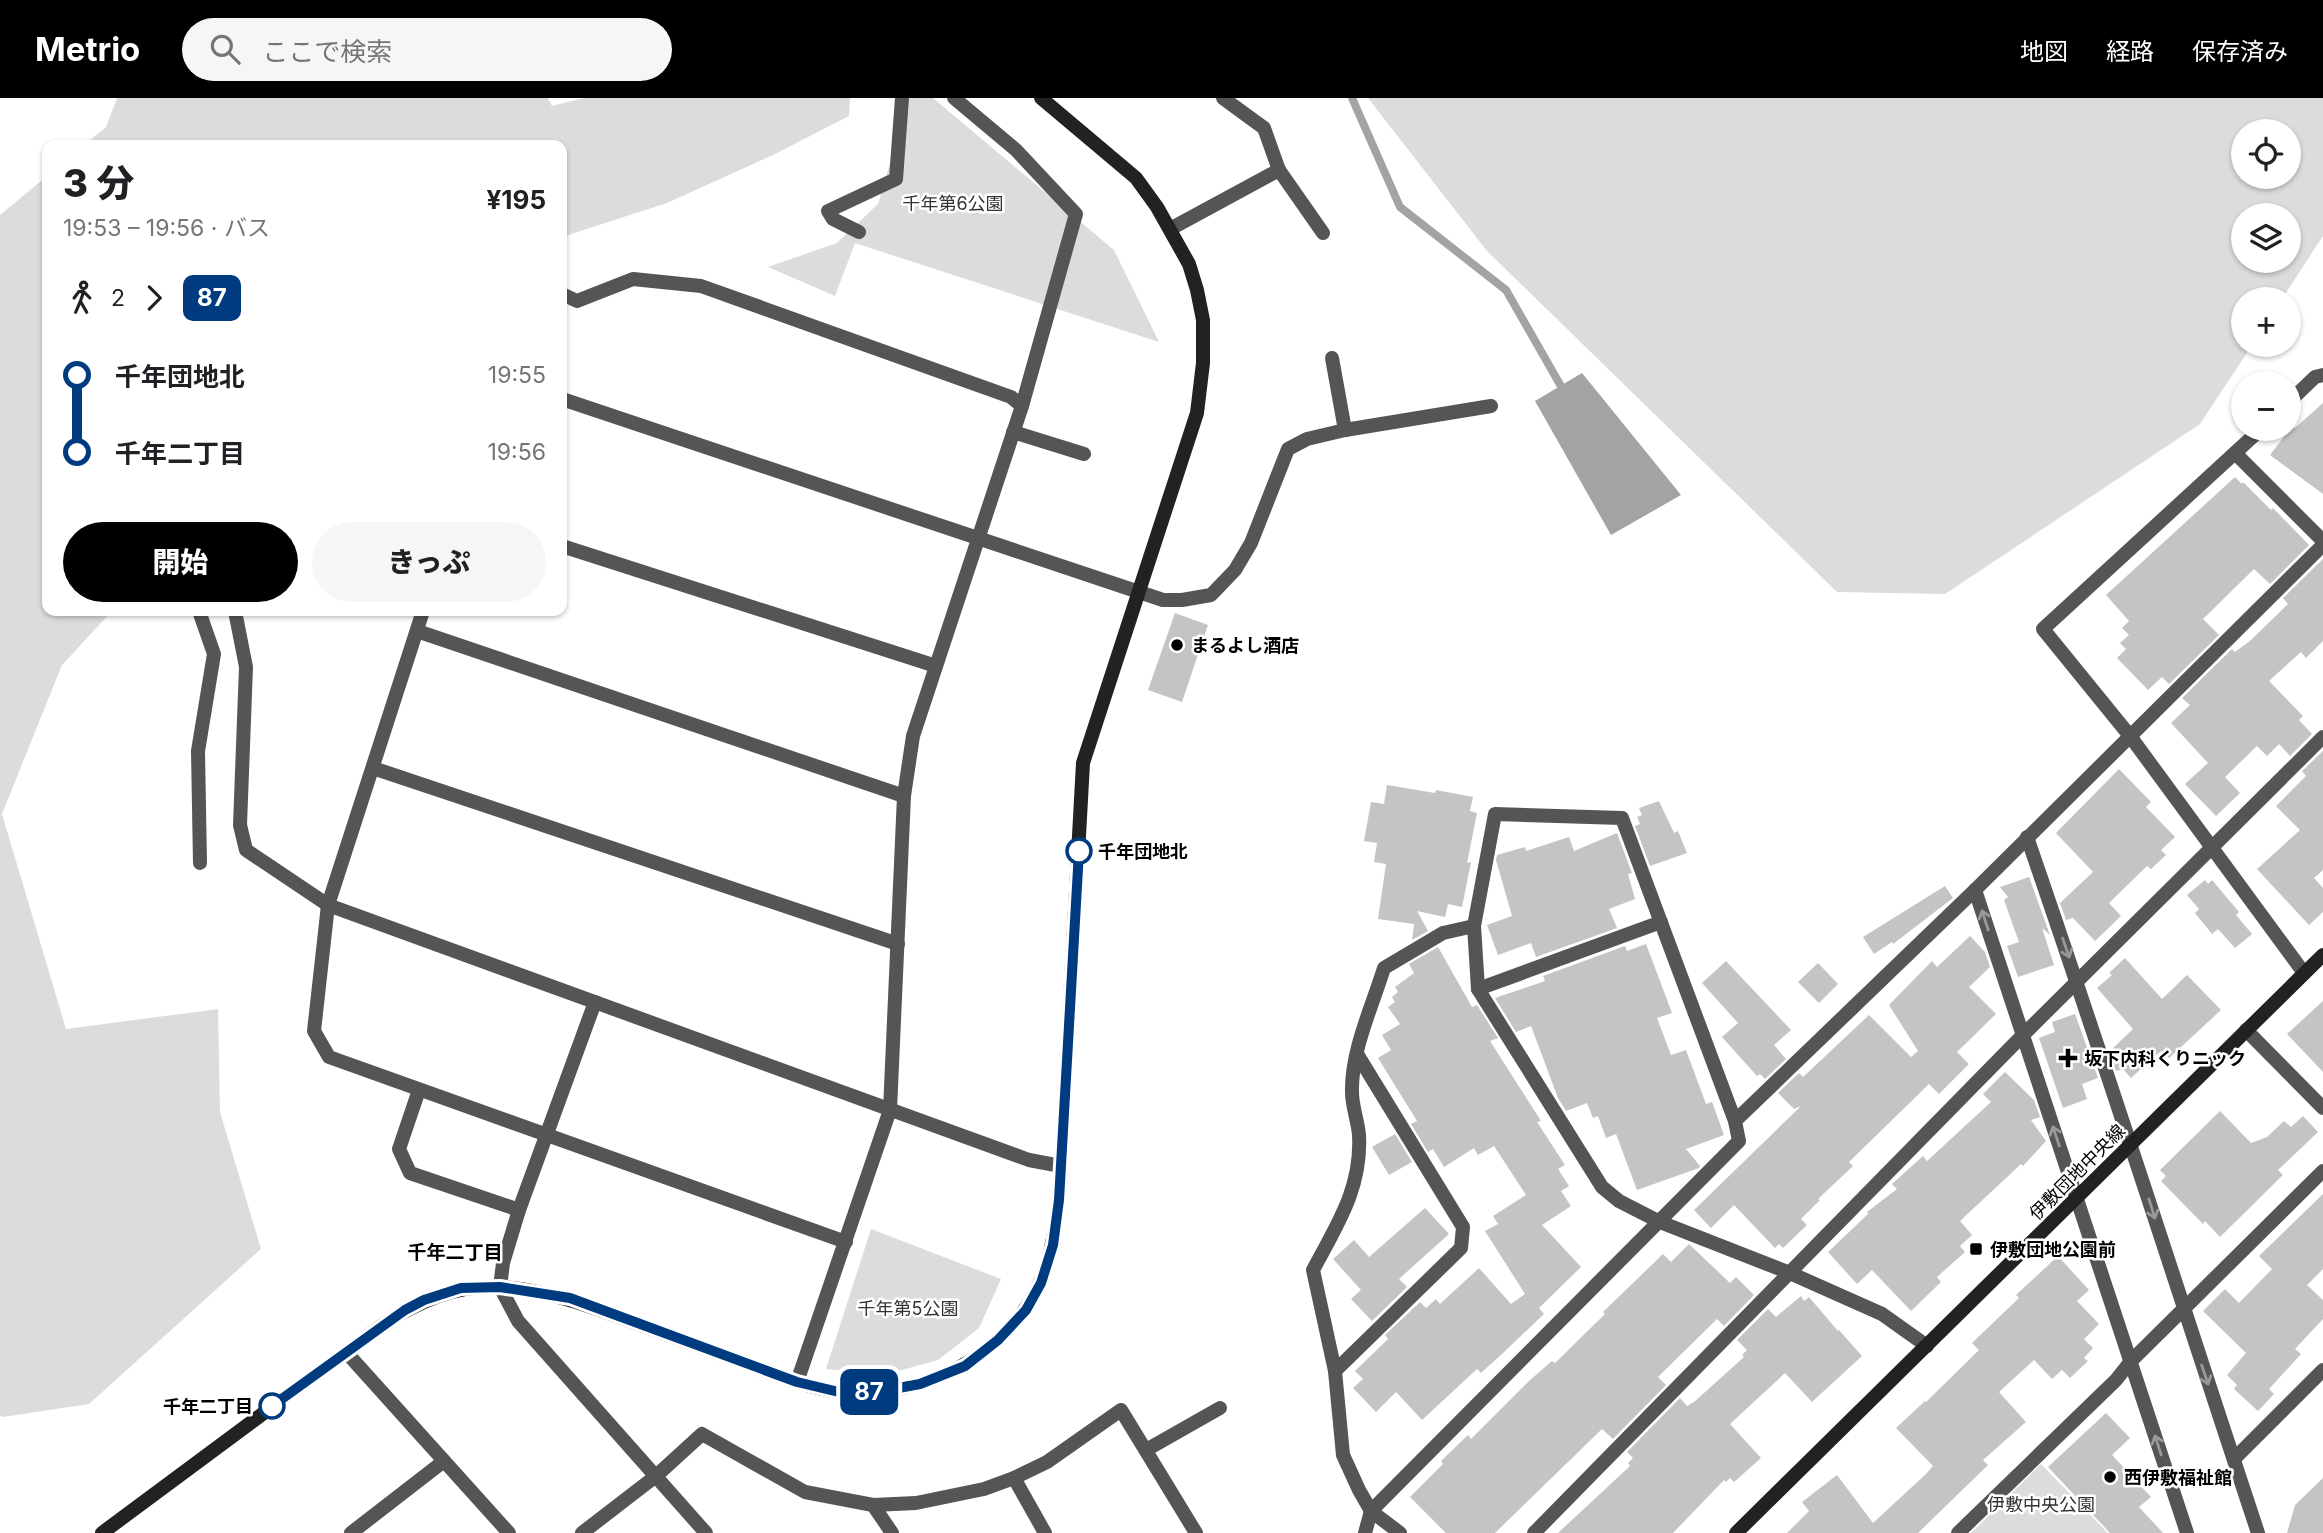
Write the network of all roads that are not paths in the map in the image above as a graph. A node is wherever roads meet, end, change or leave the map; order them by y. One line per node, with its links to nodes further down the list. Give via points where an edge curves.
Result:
1 (902, 98): 7 (street, via 896,179 828,211 833,219)
2 (954, 98): 14 (street, via 1016,150 1076,214)
3 (1041, 98): 6 (street, via 1136,178)
4 (1223, 98): 5 (street, via 1264,128)
5 (1279, 170): 6 (street); 8 (street)
6 (1170, 229): 24 (street, via 1197,290 1203,320 1203,363 1197,413)
7 (859, 232)
8 (1323, 233)
9 (567, 296): 14 (street, via 577,301 633,279 701,286 1011,397)
10 (1332, 358): 16 (street)
11 (2323, 374): 12 (street)
12 (2301, 390)
13 (567, 402): 21 (street)
14 (1022, 406): 17 (street)
15 (1490, 406): 16 (street)
16 (1345, 430): 24 (street, via 1288,449 1251,543 1211,595 1163,600)
17 (1013, 432): 20 (street); 21 (street)
18 (2248, 441): 19 (street)
19 (2235, 453): 22 (street); 30 (street, via 2043,629)
20 (1084, 454)
21 (978, 537): 24 (street); 29 (street)
22 (2323, 543): 30 (street)
23 (567, 547): 29 (street)
24 (1140, 591): 56 (street, via 1083,763)
25 (201, 616): 36 (street, via 214,654 198,751)
26 (236, 616): 38 (street, via 246,667 240,825 246,850)
27 (422, 616): 28 (street)
28 (417, 631): 32 (street); 33 (street)
29 (936, 666): 33 (street, via 913,736)
30 (2130, 736): 34 (street); 35 (street)
31 (2323, 737): 35 (street)
32 (373, 768): 38 (street); 41 (street)
33 (904, 796): 41 (street)
34 (2027, 837): 37 (street); 44 (street, one-way to 44)
35 (2211, 848): 43 (street); 44 (street)
36 (200, 863)
37 (1975, 890): 48 (street, one-way to 37); 53 (street)
38 (328, 905): 46 (street); 50 (street, via 314,1031 329,1057)
39 (1661, 922): 40 (street, via 1622,818 1495,814); 45 (street); 53 (street)
40 (1474, 926): 45 (street); 49 (street, via 1443,933 1384,968)
41 (898, 944): 52 (street)
42 (2323, 955): 43 (street, 伊敷団地中央線)
43 (2305, 973): 47 (street, 伊敷団地中央線)
44 (2077, 981): 48 (street); 55 (street)
45 (1478, 989): 60 (street, via 1602,1187)
46 (595, 1002): 52 (street); 54 (street)
47 (2246, 1030): 51 (street); 55 (street, 伊敷団地中央線)
48 (2022, 1036): 58 (street, one-way to 48); 62 (street)
49 (1357, 1054): 69 (street, via 1352,1092 1359,1135 1357,1174 1349,1205 1313,1269); 69 (street, via 1463,1227 1461,1248)
50 (419, 1090): 54 (street); 59 (street, via 399,1149 410,1173)
51 (2323, 1108)
52 (890, 1110): 56 (street, via 1029,1160); 61 (street)
53 (1735, 1121): 60 (street, via 1739,1142)
54 (546, 1135): 59 (street); 61 (street)
55 (2132, 1144): 58 (street, 伊敷団地中央線); 64 (street, one-way to 64)
56 (1061, 1166): 70 (street, via 1053,1245 1041,1283 1026,1310 998,1340 965,1366 920,1384 877,1392 839,1392)
57 (2323, 1171): 64 (street)
58 (2077, 1198): 65 (street, 伊敷団地中央線); 67 (street)
59 (519, 1210): 63 (street)
60 (1660, 1222): 62 (street); 78 (street)
61 (846, 1242): 70 (street)
62 (1790, 1273): 65 (street, via 1882,1314); 89 (street)
63 (500, 1287): 66 (street, via 461,1288 424,1300); 70 (street, via 570,1298); 75 (street, via 518,1321)
64 (2183, 1310): 67 (street); 73 (street, one-way to 73)
65 (1927, 1346): 90 (street, 伊敷団地中央線)
66 (346, 1352): 74 (street); 79 (street)
67 (2131, 1361): 91 (street); 92 (street, one-way to 67)
68 (2323, 1370): 73 (street)
69 (1335, 1371): 78 (street, via 1343,1455)
70 (797, 1382)
71 (1220, 1408): 72 (street)
72 (1146, 1450): 76 (street, via 1121,1410 1047,1462); 86 (street)
73 (2234, 1459): 93 (street)
74 (444, 1461): 80 (street); 81 (street)
75 (656, 1476): 77 (street, via 702,1434 805,1492); 82 (street); 83 (street)
76 (1014, 1478): 77 (street, via 916,1503); 85 (street)
77 (873, 1504): 84 (street)
78 (1371, 1511): 87 (street); 88 (street)
79 (102, 1533)
80 (351, 1533)
81 (509, 1533)
82 (582, 1533)
83 (706, 1533)
84 (892, 1533)
85 (1045, 1533)
86 (1196, 1533)
87 (1365, 1533)
88 (1400, 1533)
89 (1534, 1533)
90 (1736, 1533)
91 (1958, 1533)
92 (2187, 1533)
93 (2258, 1533)

